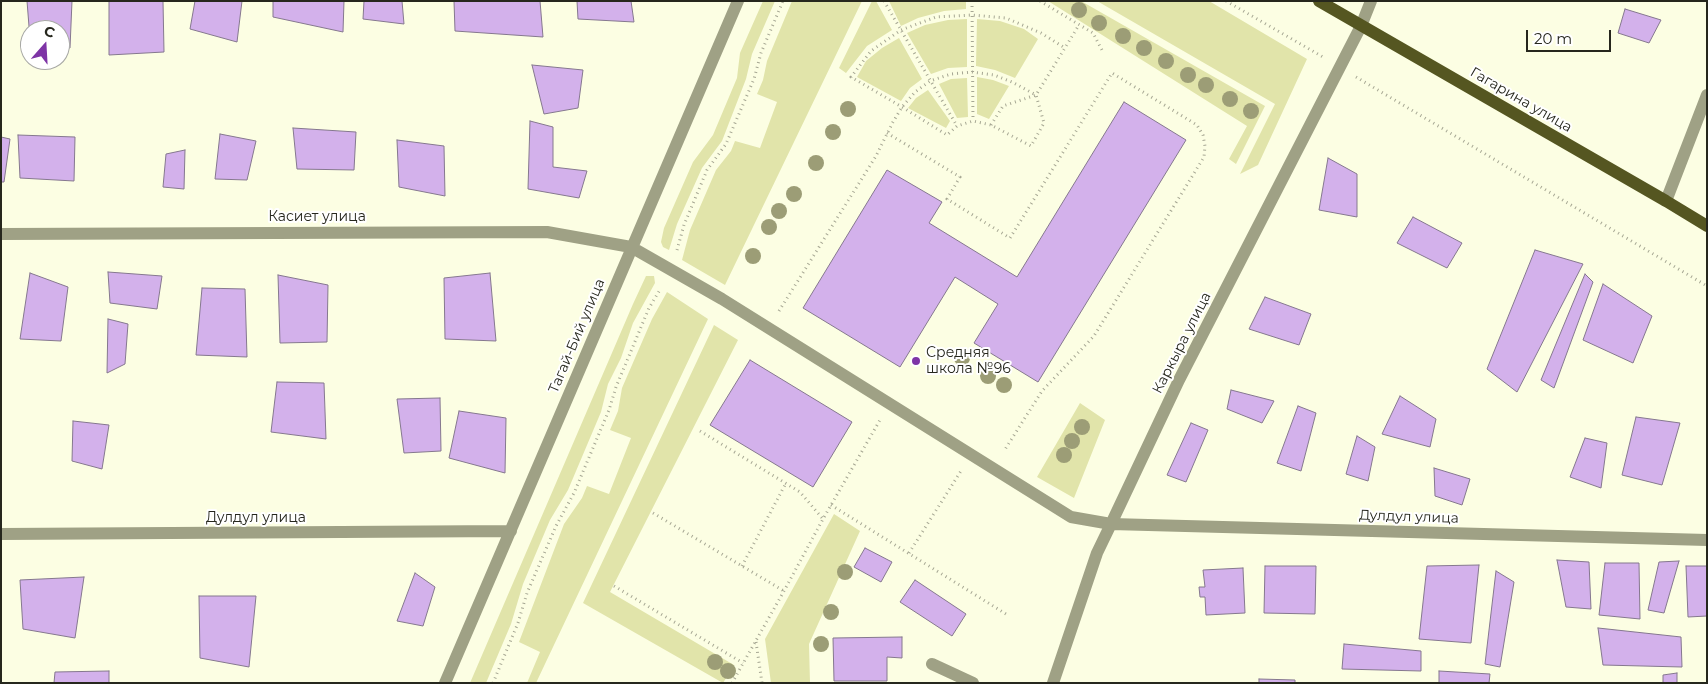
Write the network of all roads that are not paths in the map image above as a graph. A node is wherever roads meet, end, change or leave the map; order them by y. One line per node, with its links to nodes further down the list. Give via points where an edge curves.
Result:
1 (738, 1): 9 (street, Тагай-Бий улица)
2 (1319, 1): 4 (main road, Гагарина улица)
3 (1371, 1): 4 (street, Каркыра улица)
4 (1361, 26): 6 (main road, Гагарина улица); 11 (street, Каркыра улица, via 1184,372)
5 (1707, 95): 6 (street)
6 (1666, 201): 7 (main road, Гагарина улица)
7 (1707, 226)
8 (1, 234): 9 (street, Касиет улица, via 547,232)
9 (631, 247): 10 (street, Касиет улица, via 722,298); 12 (street, Тагай-Бий улица)
10 (890, 403): 11 (street, Дулдул улица, via 1071,517)
11 (1111, 524): 14 (street, Дулдул улица); 18 (street, Каркыра улица, via 1097,554)
12 (511, 531): 13 (street, Дулдул улица); 16 (street, Тагай-Бий улица)
13 (1, 534)
14 (1707, 540)
15 (932, 664): 17 (street)
16 (445, 683)
17 (973, 683)
18 (1053, 683)

